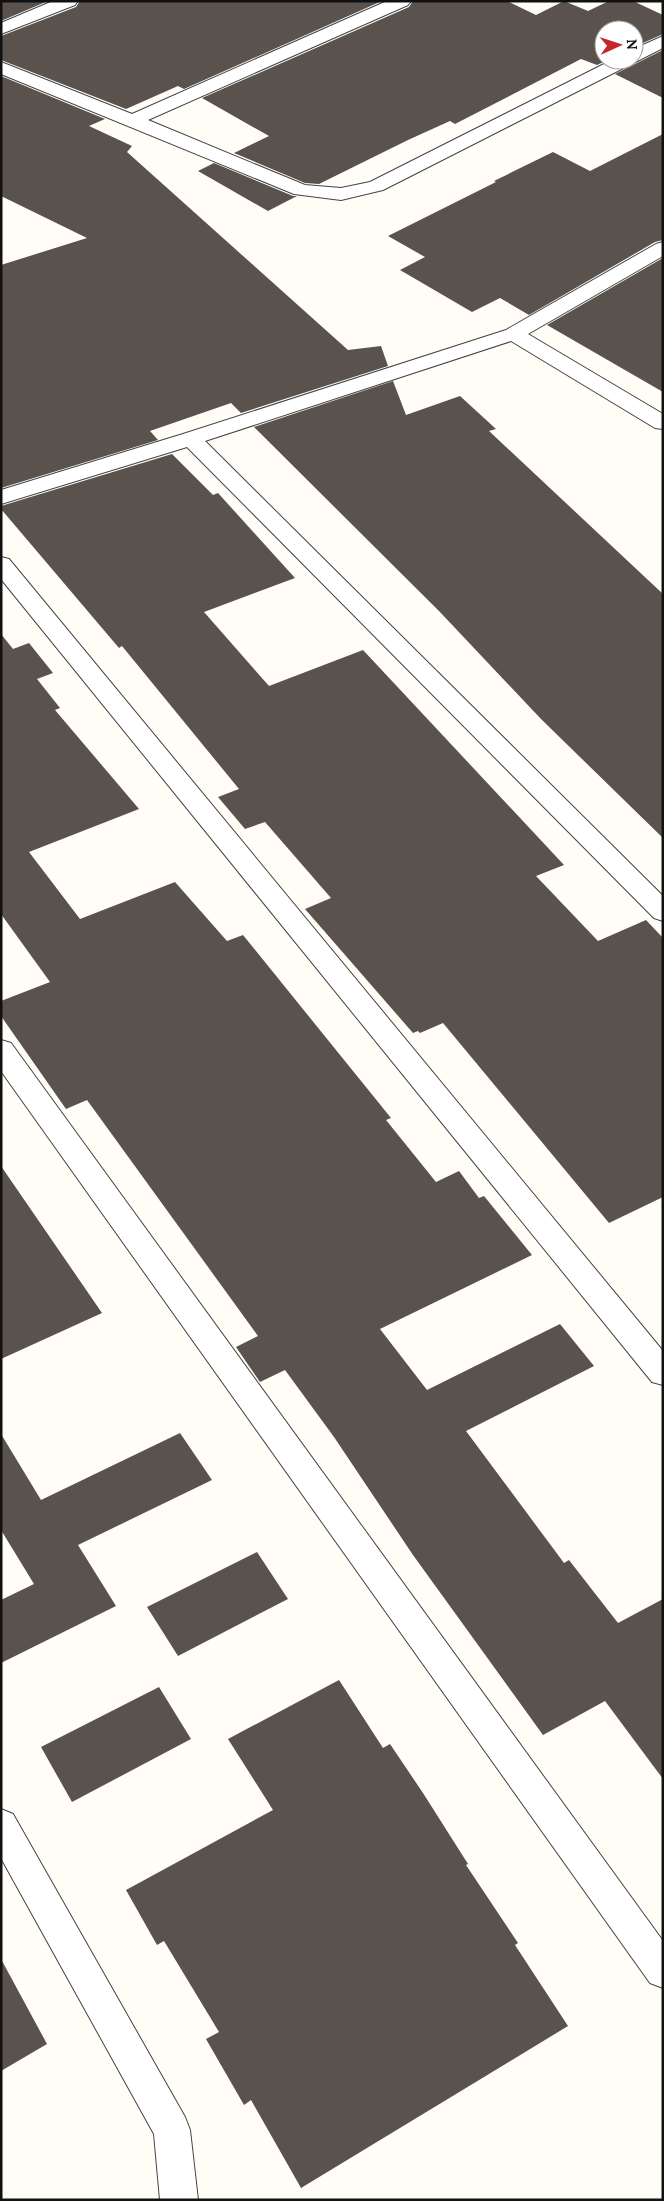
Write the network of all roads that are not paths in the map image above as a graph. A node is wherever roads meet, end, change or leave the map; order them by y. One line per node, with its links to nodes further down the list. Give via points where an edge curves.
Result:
1 (69, 1): 3 (street)
2 (402, 1): 8 (street)
3 (1, 28)
4 (663, 41): 5 (street)
5 (644, 51)
6 (1, 67): 8 (street)
7 (606, 70): 8 (street, via 376,186 349,193 302,190)
8 (131, 121)
9 (663, 248): 10 (street)
10 (513, 334): 11 (street); 12 (street)
11 (663, 423)
12 (191, 439): 13 (street); 15 (street)
13 (1, 497)
14 (1, 564): 17 (street)
15 (663, 912)
16 (1, 1050): 19 (street)
17 (663, 1373)
18 (1, 1825): 20 (street, via 172,2130)
19 (663, 1971)
20 (179, 2200)

